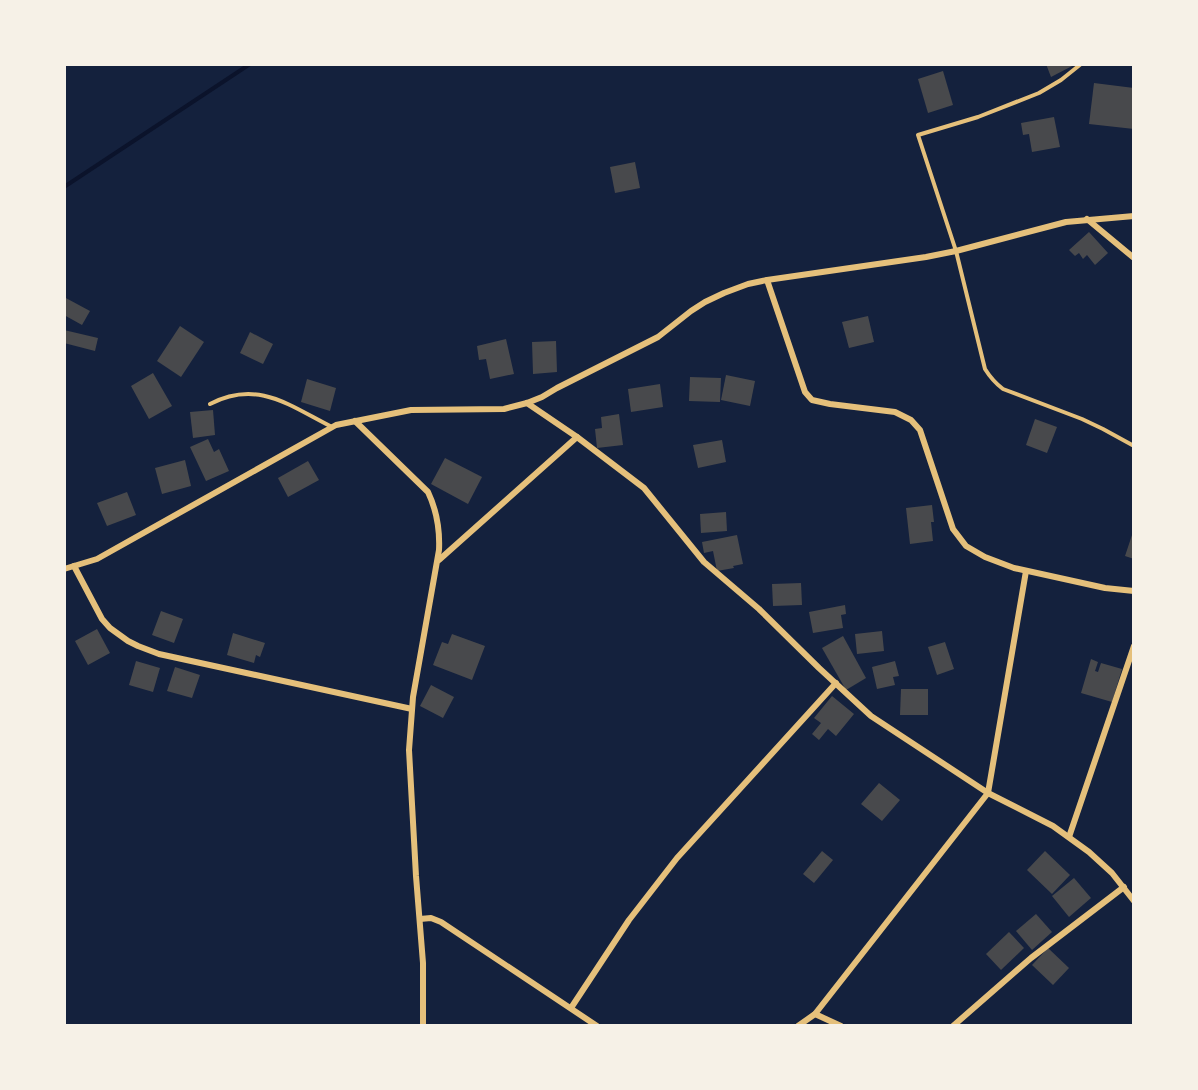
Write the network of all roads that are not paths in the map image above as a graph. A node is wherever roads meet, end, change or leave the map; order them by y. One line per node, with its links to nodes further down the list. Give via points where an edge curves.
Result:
1 (1081, 64): 4 (lane, via 1039,93 918,135)
2 (1134, 216): 3 (street)
3 (1087, 219): 4 (street); 5 (street)
4 (956, 251): 6 (street); 12 (lane, via 986,369 993,381 1009,392 1082,419)
5 (1134, 258)
6 (767, 280): 7 (street, via 705,302 658,337); 16 (street, via 805,392 812,400 895,412 911,420 920,430 953,529 966,546 985,557)
7 (527, 403): 9 (street, via 504,409 411,410); 11 (street)
8 (210, 404): 10 (lane, via 235,394 266,395)
9 (355, 421): 10 (street); 13 (street, via 428,492 439,527)
10 (332, 427): 14 (street, via 97,559)
11 (577, 437): 13 (street); 19 (street, via 644,488 704,562)
12 (1134, 446)
13 (438, 561): 20 (street)
14 (74, 566): 15 (street); 20 (street, via 102,620 138,646 159,654)
15 (64, 568)
16 (1026, 571): 17 (street); 21 (street)
17 (1134, 591)
18 (1134, 646): 22 (street)
19 (836, 683): 21 (street, via 872,716); 26 (street, via 677,858 629,920)
20 (412, 709): 25 (street, via 409,750)
21 (988, 793): 22 (street); 27 (street)
22 (1069, 837): 23 (street)
23 (1124, 888): 24 (street); 32 (street, via 1031,958)
24 (1134, 901)
25 (420, 919): 26 (street, via 441,922); 28 (street)
26 (571, 1008): 29 (street)
27 (815, 1014): 30 (street); 31 (street)
28 (423, 1026)
29 (597, 1026)
30 (798, 1026)
31 (841, 1026)
32 (953, 1026)

